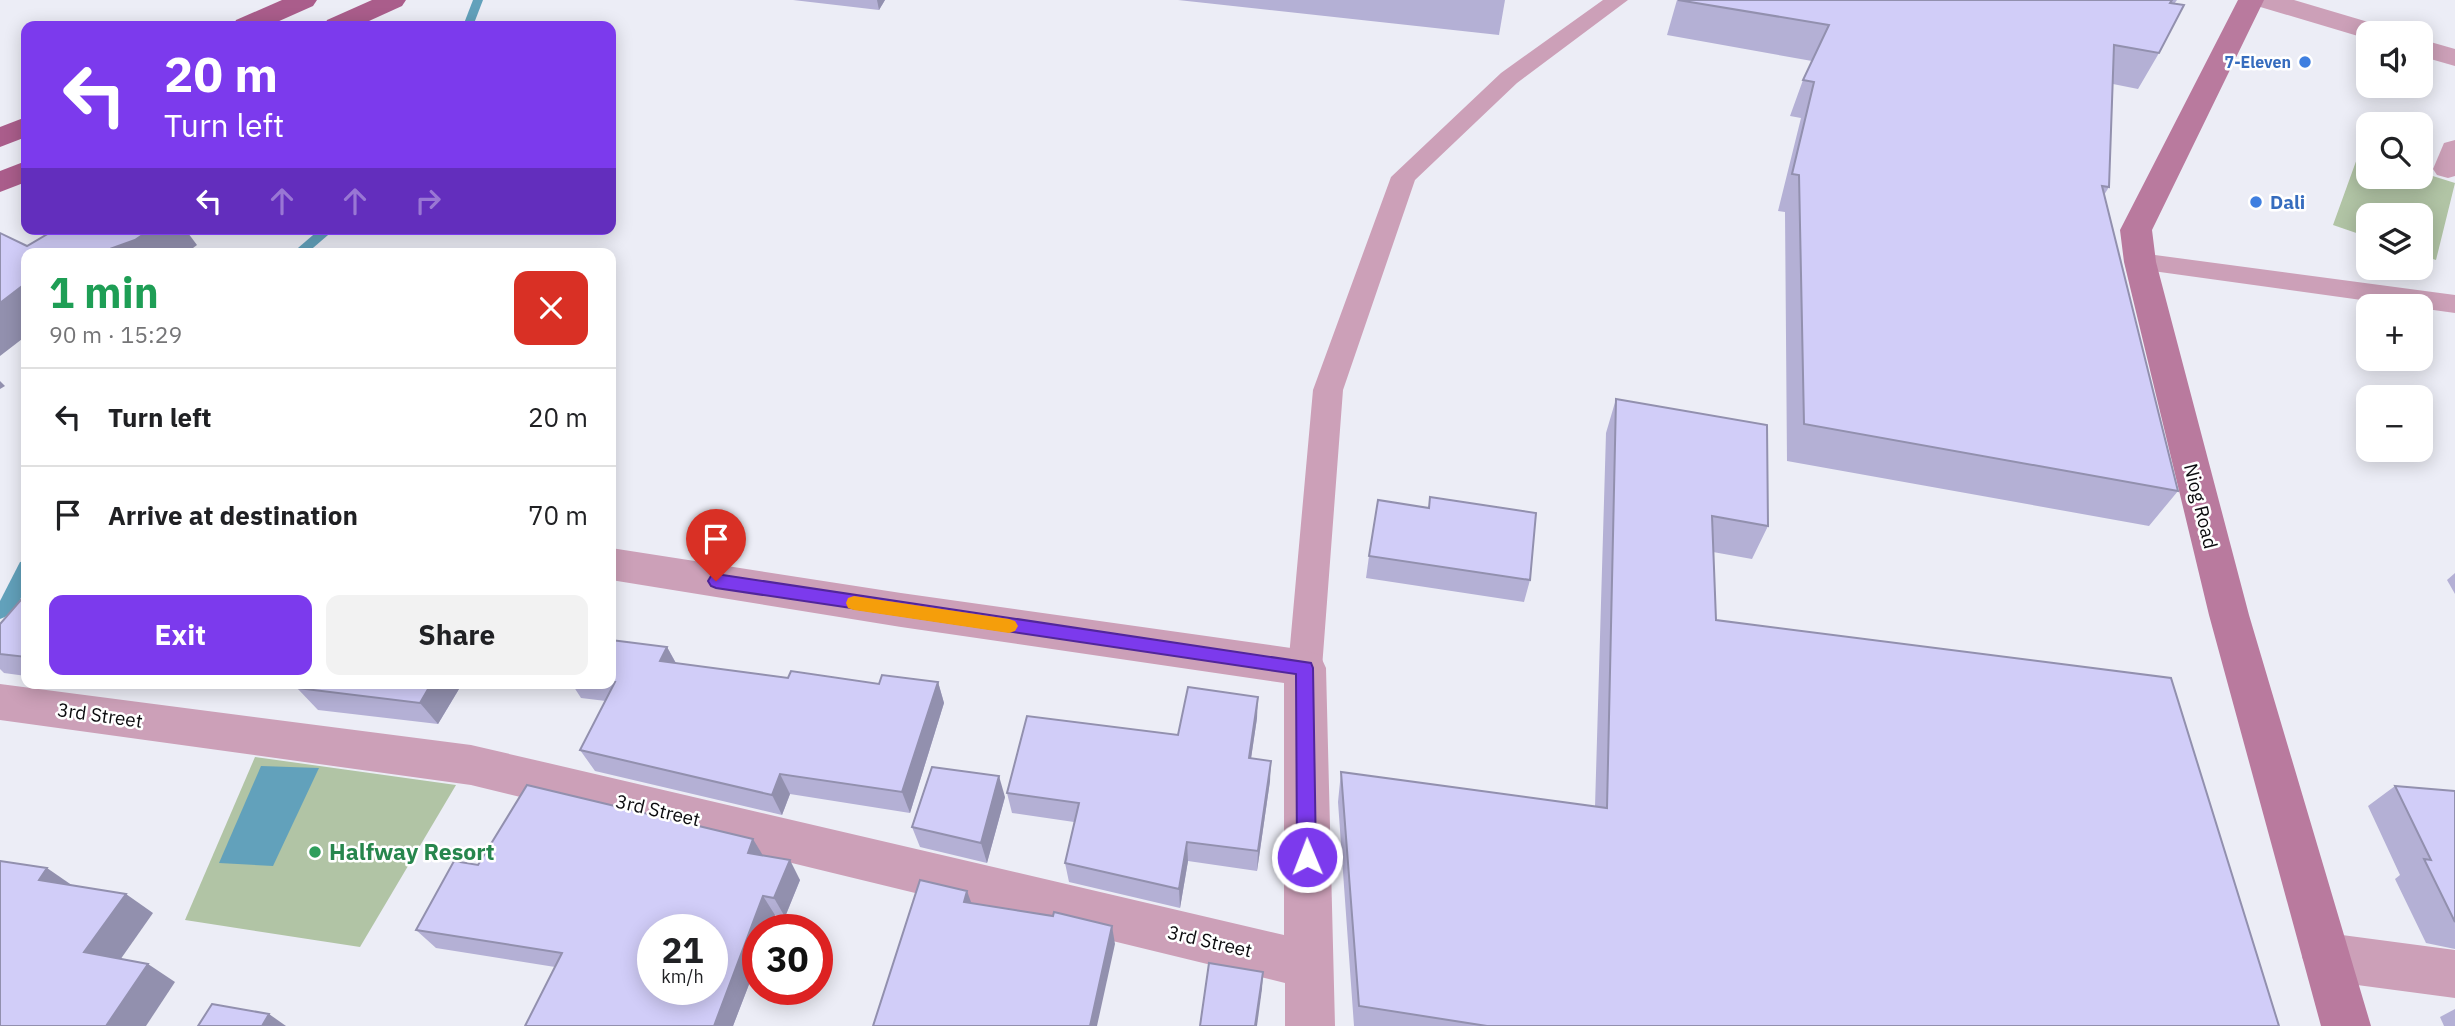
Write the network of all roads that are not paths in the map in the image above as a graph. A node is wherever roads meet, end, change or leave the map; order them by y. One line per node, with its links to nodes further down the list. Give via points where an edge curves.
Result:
1 (304, 0): 6 (main road)
2 (393, 0): 7 (main road)
3 (1617, 0): 18 (lane, via 1509,78 1403,177 1328,390)
4 (2251, 0): 15 (street, Niog Road, via 2136,230)
5 (2266, 0): 8 (street)
6 (257, 21)
7 (348, 21)
8 (2356, 27)
9 (2433, 51): 10 (street)
10 (2455, 58)
11 (21, 128): 12 (main road)
12 (0, 138)
13 (21, 172): 14 (main road)
14 (0, 183)
15 (2140, 262): 16 (lane); 20 (street, Niog Road, via 2229,615)
16 (2455, 304)
17 (616, 565): 18 (street)
18 (1305, 668): 21 (street)
19 (0, 702): 21 (street, 3rd Street, via 471,765)
20 (2327, 957): 22 (street); 24 (street, Niog Road)
21 (1308, 965): 23 (street)
22 (2455, 974)
23 (1310, 1026)
24 (2346, 1026)

